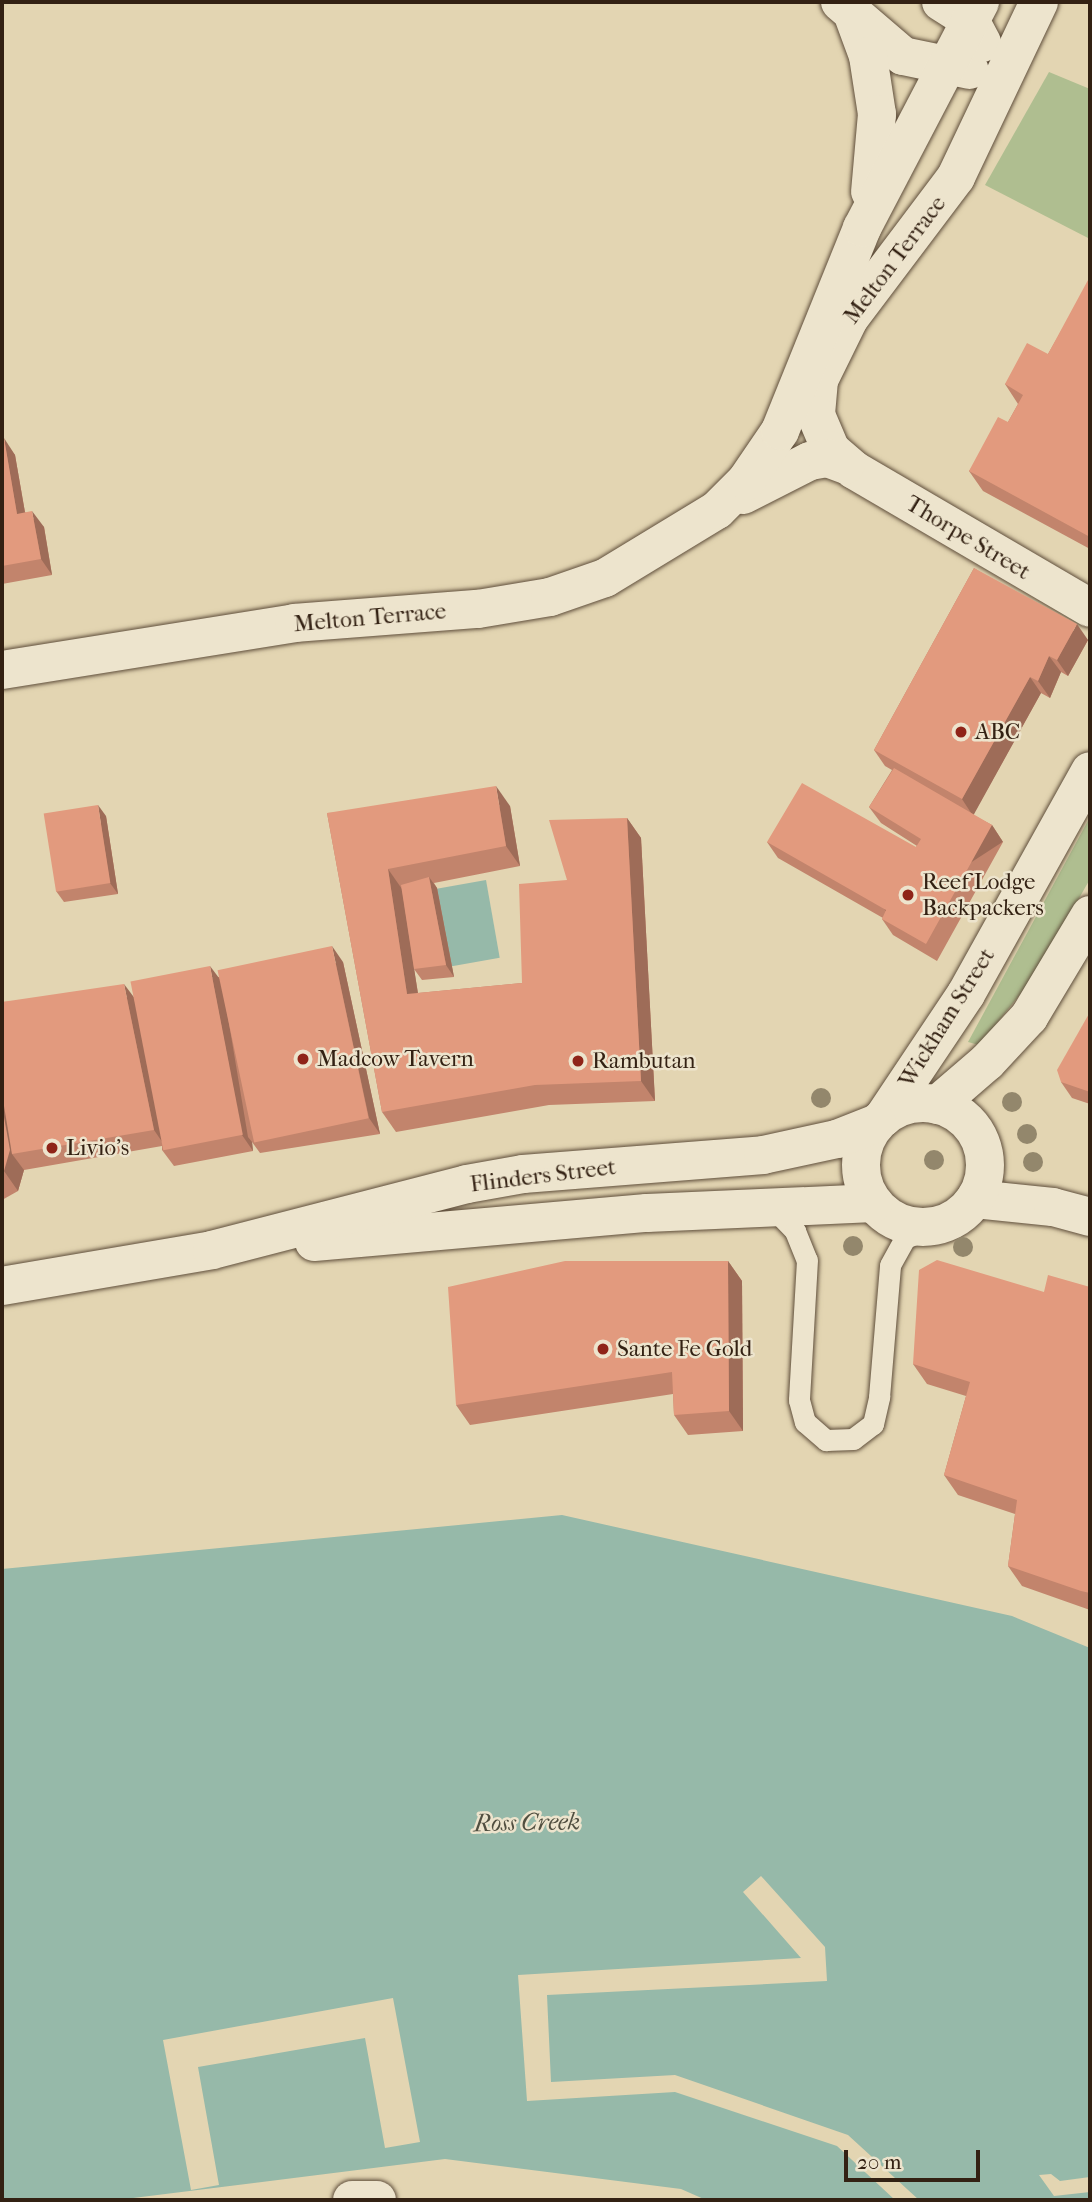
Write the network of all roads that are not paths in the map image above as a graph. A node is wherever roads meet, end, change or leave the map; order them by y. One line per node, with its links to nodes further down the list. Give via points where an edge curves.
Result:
1 (846, 8): 5 (street, via 903,57); 7 (street, via 868,56 877,114 874,170)
2 (964, 8): 4 (street); 5 (street, Melton Terrace)
3 (1033, 14): 4 (street, via 1011,50); 6 (street, Melton Terrace)
4 (988, 66): 5 (street); 6 (street)
5 (946, 69): 7 (street, Melton Terrace)
6 (984, 117): 8 (street, Melton Terrace, via 938,205 867,290 819,380 818,427)
7 (862, 228): 9 (street, Melton Terrace, via 779,431 746,481)
8 (846, 465): 9 (street, Melton Terrace, via 827,458 810,461); 10 (street, Thorpe Street)
9 (717, 510): 11 (street, Melton Terrace, via 604,578 550,597 478,609 295,623)
10 (1090, 608)
11 (2, 670)
12 (1090, 771): 15 (street, Wickham Street, via 966,994)
13 (1090, 915): 14 (street, Wickham Street, via 1029,1017)
14 (937, 1105): 15 (street, via 918,1104); 16 (street, via 953,1111 977,1134 985,1167)
15 (880, 1121): 17 (street, via 862,1153 865,1188); 21 (street, Flinders Street, via 837,1139 763,1155 523,1174 467,1184)
16 (975, 1199): 19 (street, via 1054,1207); 20 (street, via 957,1217)
17 (874, 1203): 18 (street, Flinders Street); 20 (street, via 901,1223)
18 (773, 1208): 20 (lane, via 795,1231 807,1260 799,1400 805,1422 826,1440 853,1439 873,1424 890,1265 905,1238); 21 (street, Flinders Street, via 647,1213)
19 (1090, 1217)
20 (933, 1226)
21 (212, 1250): 22 (street, Flinders Street)
22 (2, 1286)
23 (352, 2200): 24 (street)
24 (377, 2200)

